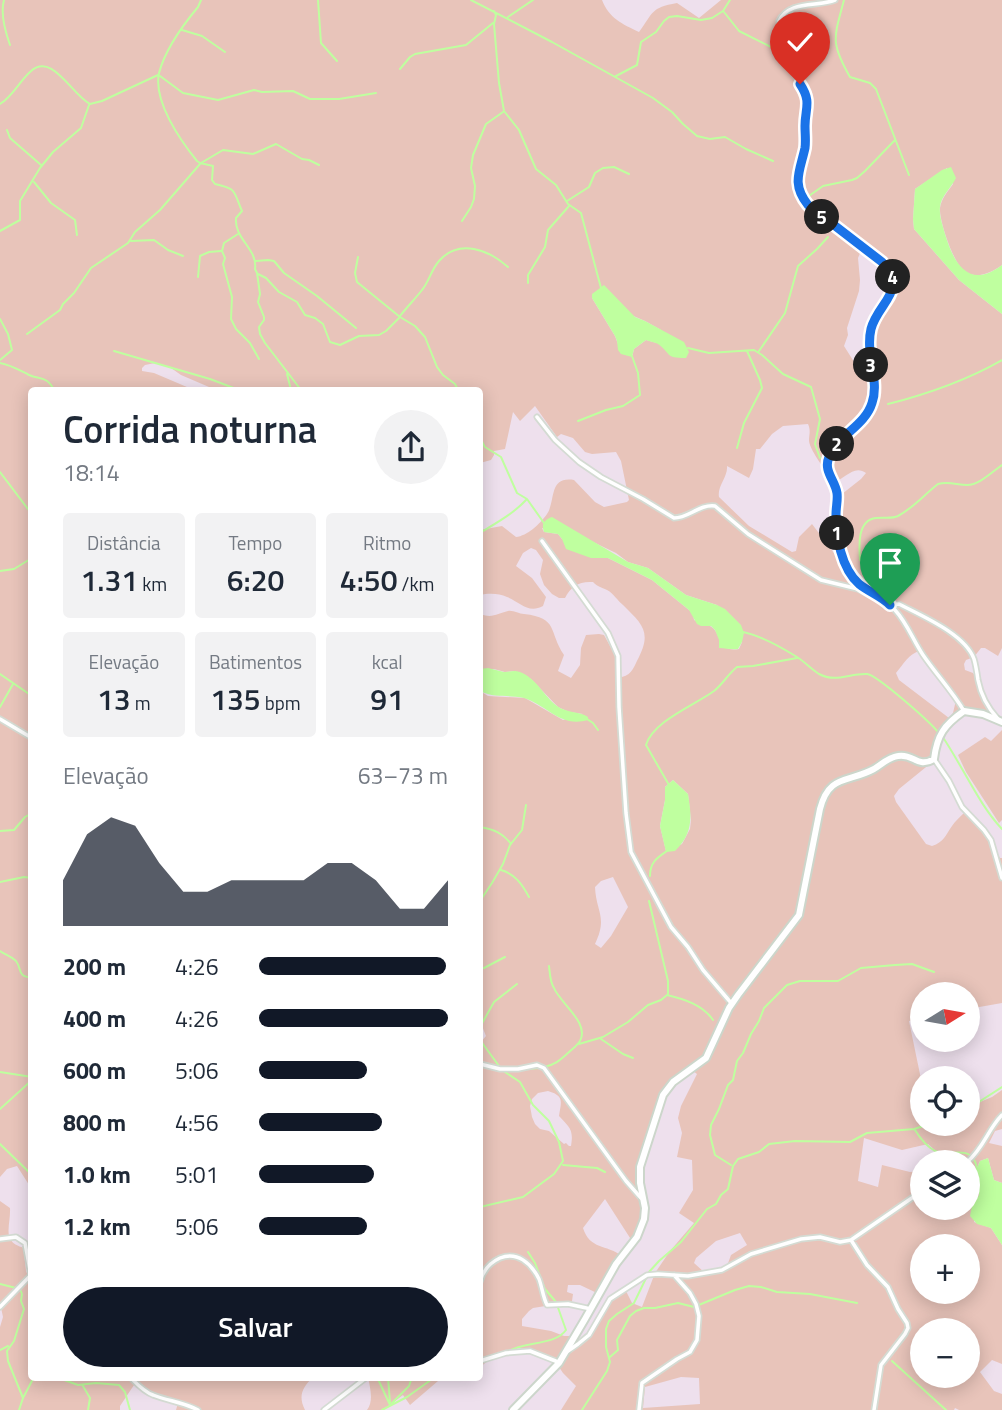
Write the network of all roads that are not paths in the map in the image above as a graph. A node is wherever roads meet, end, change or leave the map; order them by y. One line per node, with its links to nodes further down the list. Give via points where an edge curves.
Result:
1 (835, 0): 4 (street, via 790,10 779,25 787,58 808,101 798,176 802,198 882,262 894,282 871,330 872,403 839,441 827,466 837,493 837,533 845,562 860,584)
2 (537, 417): 4 (street, via 579,462 674,518 715,506 747,534 821,580 858,589)
3 (542, 541): 11 (street, via 608,633 618,656 631,852 671,928)
4 (890, 605): 5 (street); 7 (street, via 900,604 961,640 975,660 984,701)
5 (964, 711): 7 (street); 9 (street, via 940,733)
6 (0, 719): 8 (street)
7 (1001, 721)
8 (28, 736)
9 (934, 759): 10 (street, via 962,807 991,839); 11 (street, via 921,763 905,755 893,757 841,780 825,793 799,915)
10 (1002, 878)
11 (732, 1004): 16 (street, via 706,1058 663,1095 640,1167)
12 (483, 1065): 16 (street, via 544,1068)
13 (1002, 1115): 14 (street)
14 (979, 1150)
15 (910, 1199): 18 (street)
16 (645, 1202): 24 (street, via 637,1237)
17 (0, 1239): 19 (street, via 16,1237 25,1243)
18 (851, 1240): 21 (street, via 801,1239 751,1254 722,1270); 34 (street, via 888,1287 907,1323 905,1334 881,1365)
19 (28, 1261)
20 (483, 1273): 24 (street, via 489,1264 512,1255 537,1275 547,1305)
21 (674, 1275): 25 (street, via 647,1275 612,1297 586,1338); 33 (street, via 696,1304 697,1340 690,1352 642,1383)
22 (28, 1282): 23 (street)
23 (0, 1307)
24 (591, 1309): 25 (street)
25 (566, 1352): 27 (street)
26 (483, 1360): 27 (street, via 530,1351)
27 (559, 1363): 32 (street)
28 (135, 1381): 30 (street, via 149,1393)
29 (362, 1381): 31 (street)
30 (198, 1410)
31 (324, 1410)
32 (513, 1410)
33 (639, 1410)
34 (874, 1410)

